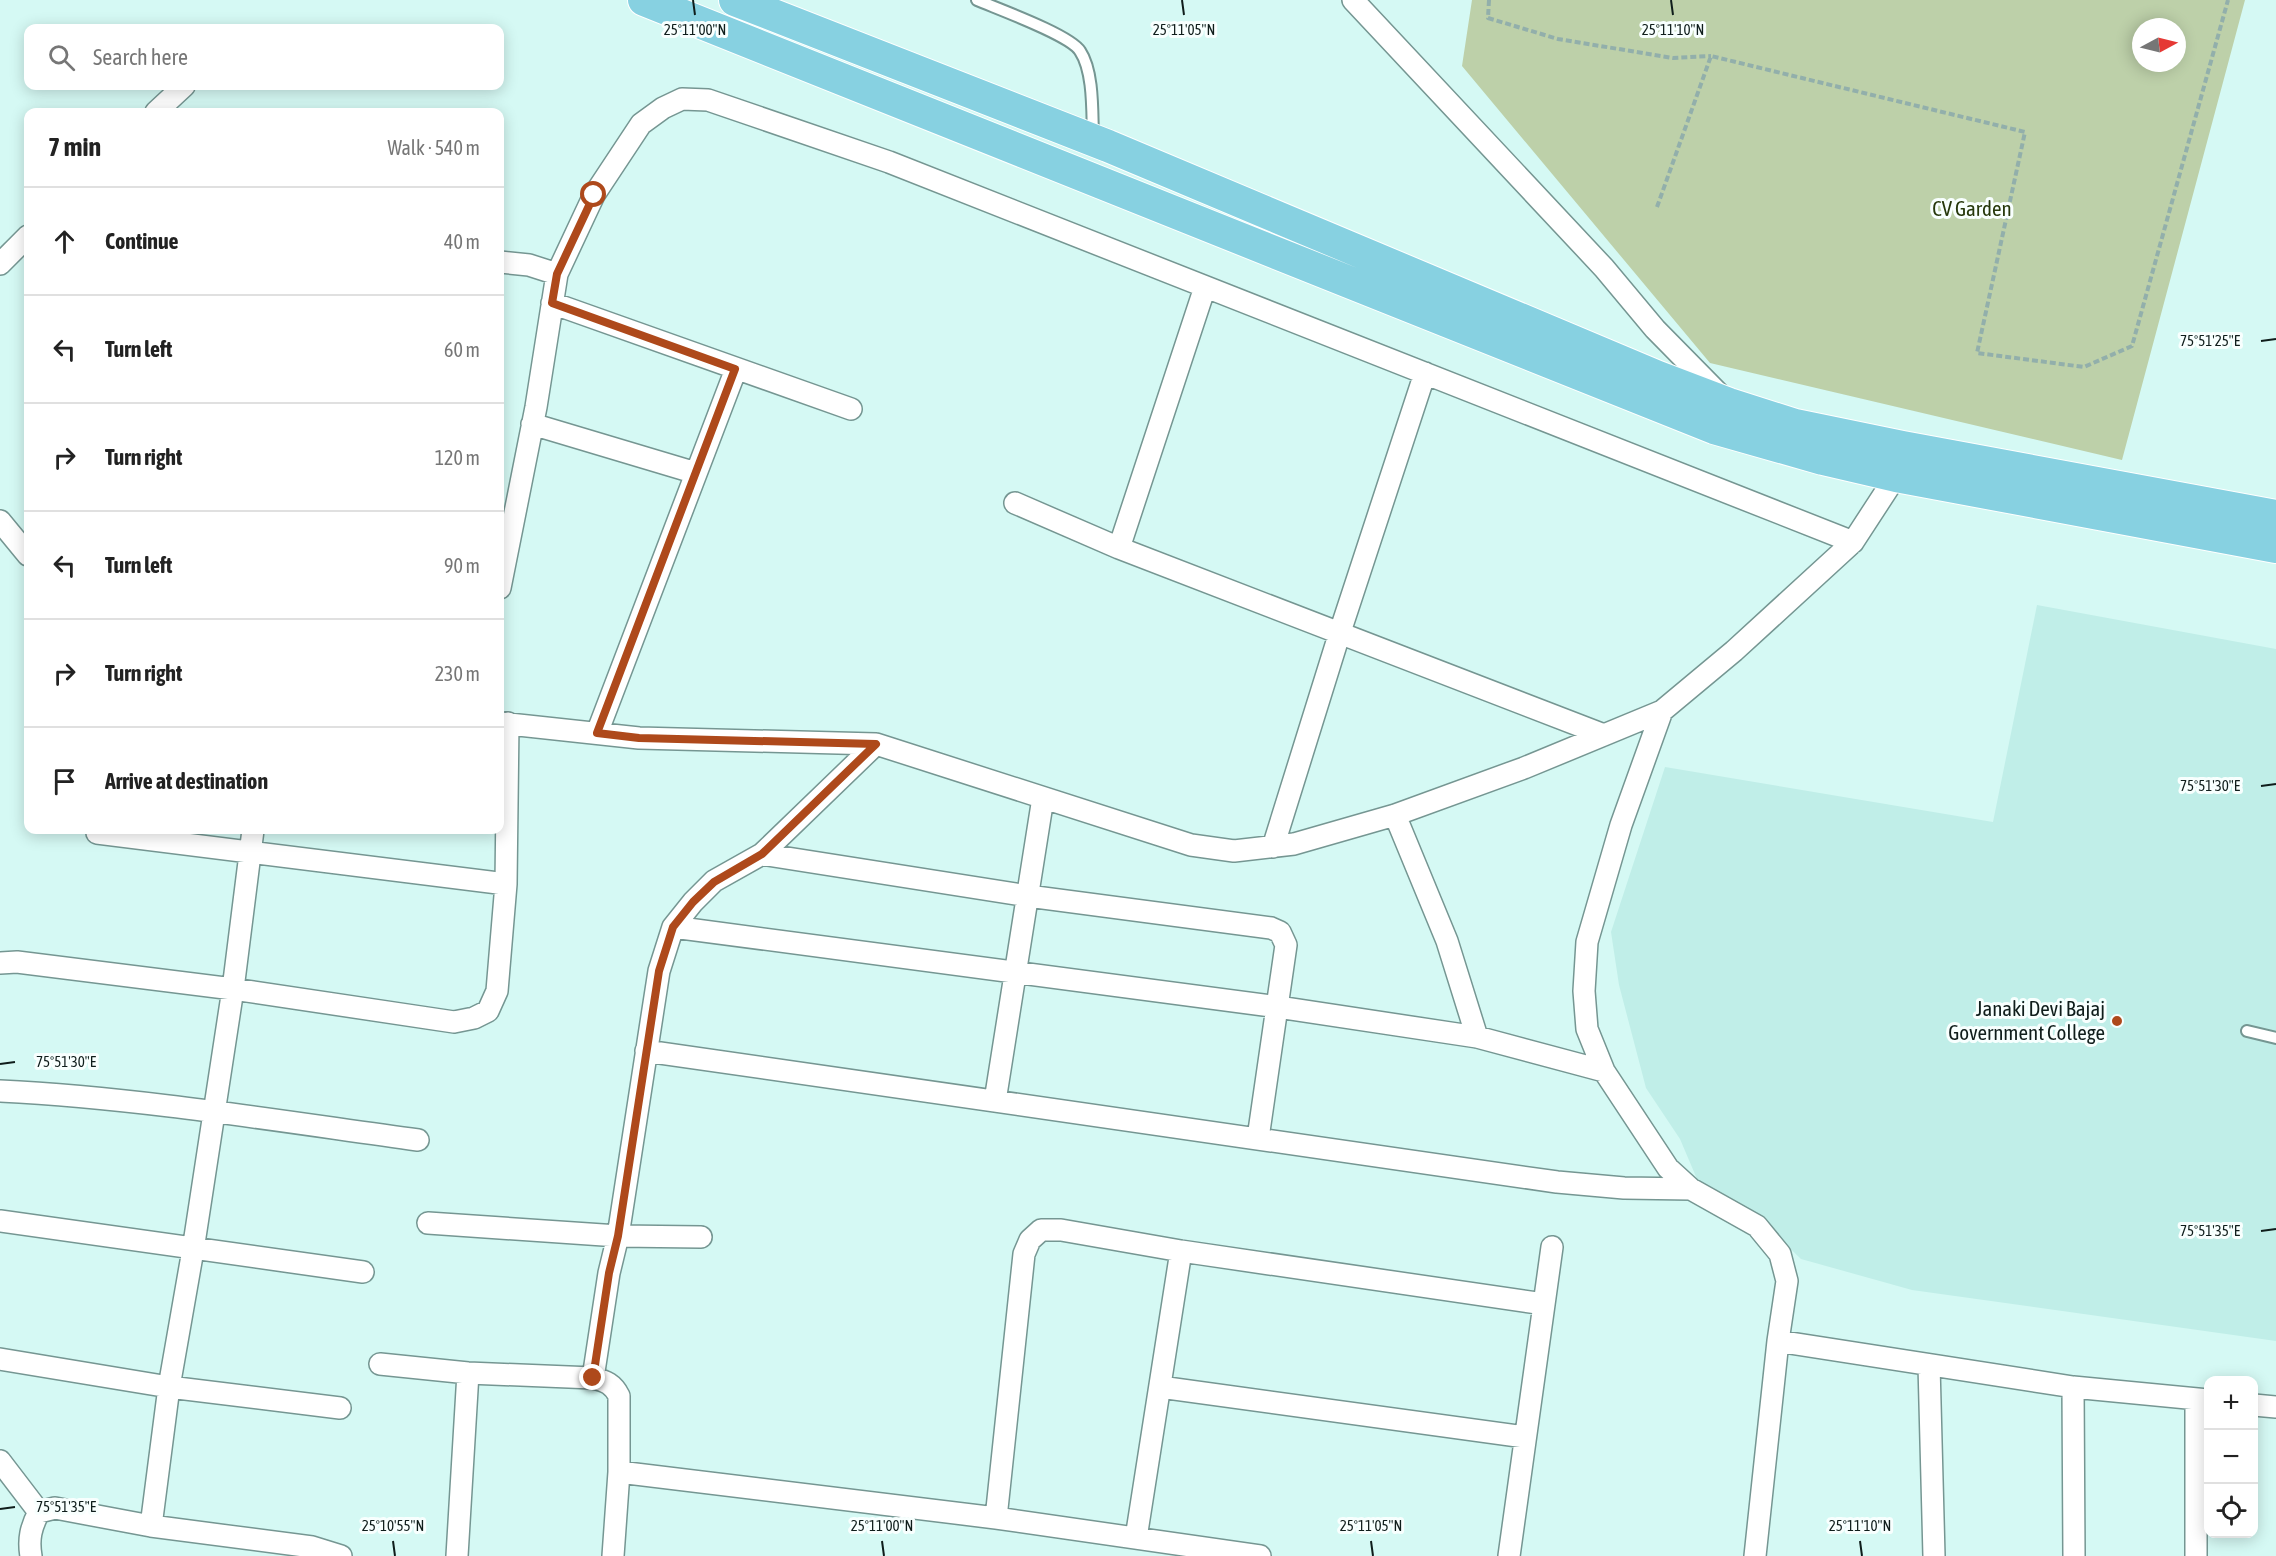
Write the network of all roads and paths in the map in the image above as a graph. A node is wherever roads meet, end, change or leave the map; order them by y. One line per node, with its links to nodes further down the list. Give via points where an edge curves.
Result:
1 (644, 0): 23 (main road, via 1714,428 1823,459)
2 (735, 0): 10 (main road)
3 (977, 0): 10 (lane, via 1066,39 1080,51 1091,81)
4 (1353, 0): 20 (street, via 1604,268 1655,329)
5 (1489, 0): 7 (path, via 1488,18 1558,39 1673,58)
6 (2228, 0): 7 (path, via 2132,346 2084,367 1977,353 2025,132)
7 (1711, 56): 11 (path)
8 (180, 90): 9 (street)
9 (160, 108)
10 (1094, 140): 20 (main road)
11 (1657, 207)
12 (24, 240): 14 (street)
13 (504, 262): 15 (street)
14 (0, 264)
15 (557, 274): 16 (street, via 594,195 641,124 682,99 708,100 889,162); 17 (street)
16 (1205, 287): 19 (street); 30 (street)
17 (552, 303): 18 (street); 22 (street)
18 (735, 369): 21 (street); 24 (street)
19 (1425, 374): 28 (street); 33 (street)
20 (1729, 404): 23 (main road)
21 (851, 409)
22 (532, 424): 24 (street); 32 (street)
23 (1899, 462): 26 (main road); 28 (street); 29 (main road)
24 (696, 473): 36 (street)
25 (1015, 503): 30 (street)
26 (2276, 516)
27 (0, 521): 31 (street)
28 (1853, 542): 34 (street)
29 (2276, 547)
30 (1119, 548): 33 (street)
31 (24, 550)
32 (504, 568)
33 (1340, 632): 37 (street); 43 (street)
34 (1662, 711): 37 (street); 57 (street, via 1587,942 1587,1029)
35 (504, 723): 36 (street); 46 (street)
36 (597, 733): 38 (street, via 639,738)
37 (1604, 735): 40 (street)
38 (876, 744): 39 (street); 45 (street)
39 (1043, 798): 43 (street, via 1191,845 1234,851); 47 (street)
40 (1395, 815): 43 (street); 54 (street, via 1447,941)
41 (105, 834): 44 (street)
42 (252, 834): 44 (street)
43 (1273, 847)
44 (250, 853): 46 (street); 51 (street)
45 (762, 854): 47 (street); 48 (street, via 714,882)
46 (506, 884): 51 (street, via 497,991 488,1011 474,1018 454,1022)
47 (1028, 896): 50 (street); 52 (street, via 1271,928 1280,932 1286,945)
48 (673, 927): 50 (street); 56 (street, via 659,971)
49 (0, 963): 51 (street)
50 (1015, 973): 52 (street); 59 (street)
51 (233, 989): 60 (street)
52 (1278, 1007): 54 (street); 61 (street)
53 (2247, 1031): 55 (lane)
54 (1477, 1037): 57 (street)
55 (2276, 1038)
56 (646, 1051): 59 (street); 66 (street)
57 (1604, 1071): 63 (street, via 1668,1168)
58 (0, 1091): 60 (street)
59 (995, 1101): 61 (street)
60 (213, 1112): 62 (street); 69 (street)
61 (1258, 1138): 63 (street, via 1557,1182)
62 (418, 1140)
63 (1691, 1189): 73 (street, via 1756,1226 1780,1254 1787,1281)
64 (0, 1221): 69 (street)
65 (428, 1223): 66 (street)
66 (618, 1236): 67 (street); 78 (street)
67 (701, 1237)
68 (1552, 1247): 72 (street)
69 (193, 1250): 71 (street); 79 (street)
70 (1181, 1251): 72 (street); 80 (street); 90 (street, via 1061,1230 1041,1230 1030,1240 1024,1254)
71 (363, 1272)
72 (1544, 1304): 86 (street)
73 (1778, 1341): 76 (street); 99 (street)
74 (0, 1359): 79 (street)
75 (380, 1364): 77 (street)
76 (1929, 1365): 81 (street); 100 (street)
77 (468, 1373): 78 (street); 95 (street)
78 (593, 1378): 88 (street, via 607,1381 619,1396)
79 (169, 1387): 85 (street); 91 (street)
80 (1160, 1387): 86 (street); 92 (street)
81 (2073, 1387): 82 (street); 101 (street)
82 (2202, 1399): 102 (street)
83 (2258, 1405): 84 (street)
84 (2276, 1407)
85 (340, 1408)
86 (1525, 1437): 98 (street)
87 (0, 1461): 89 (street)
88 (619, 1472): 90 (street); 96 (street)
89 (39, 1512): 91 (street, via 55,1508); 93 (street, via 31,1526)
90 (996, 1518): 92 (street)
91 (152, 1526): 94 (street, via 312,1547)
92 (1136, 1538): 97 (street)
93 (32, 1556)
94 (341, 1556)
95 (457, 1556)
96 (613, 1556)
97 (1260, 1556)
98 (1509, 1556)
99 (1755, 1556)
100 (1934, 1556)
101 (2074, 1556)
102 (2196, 1556)

